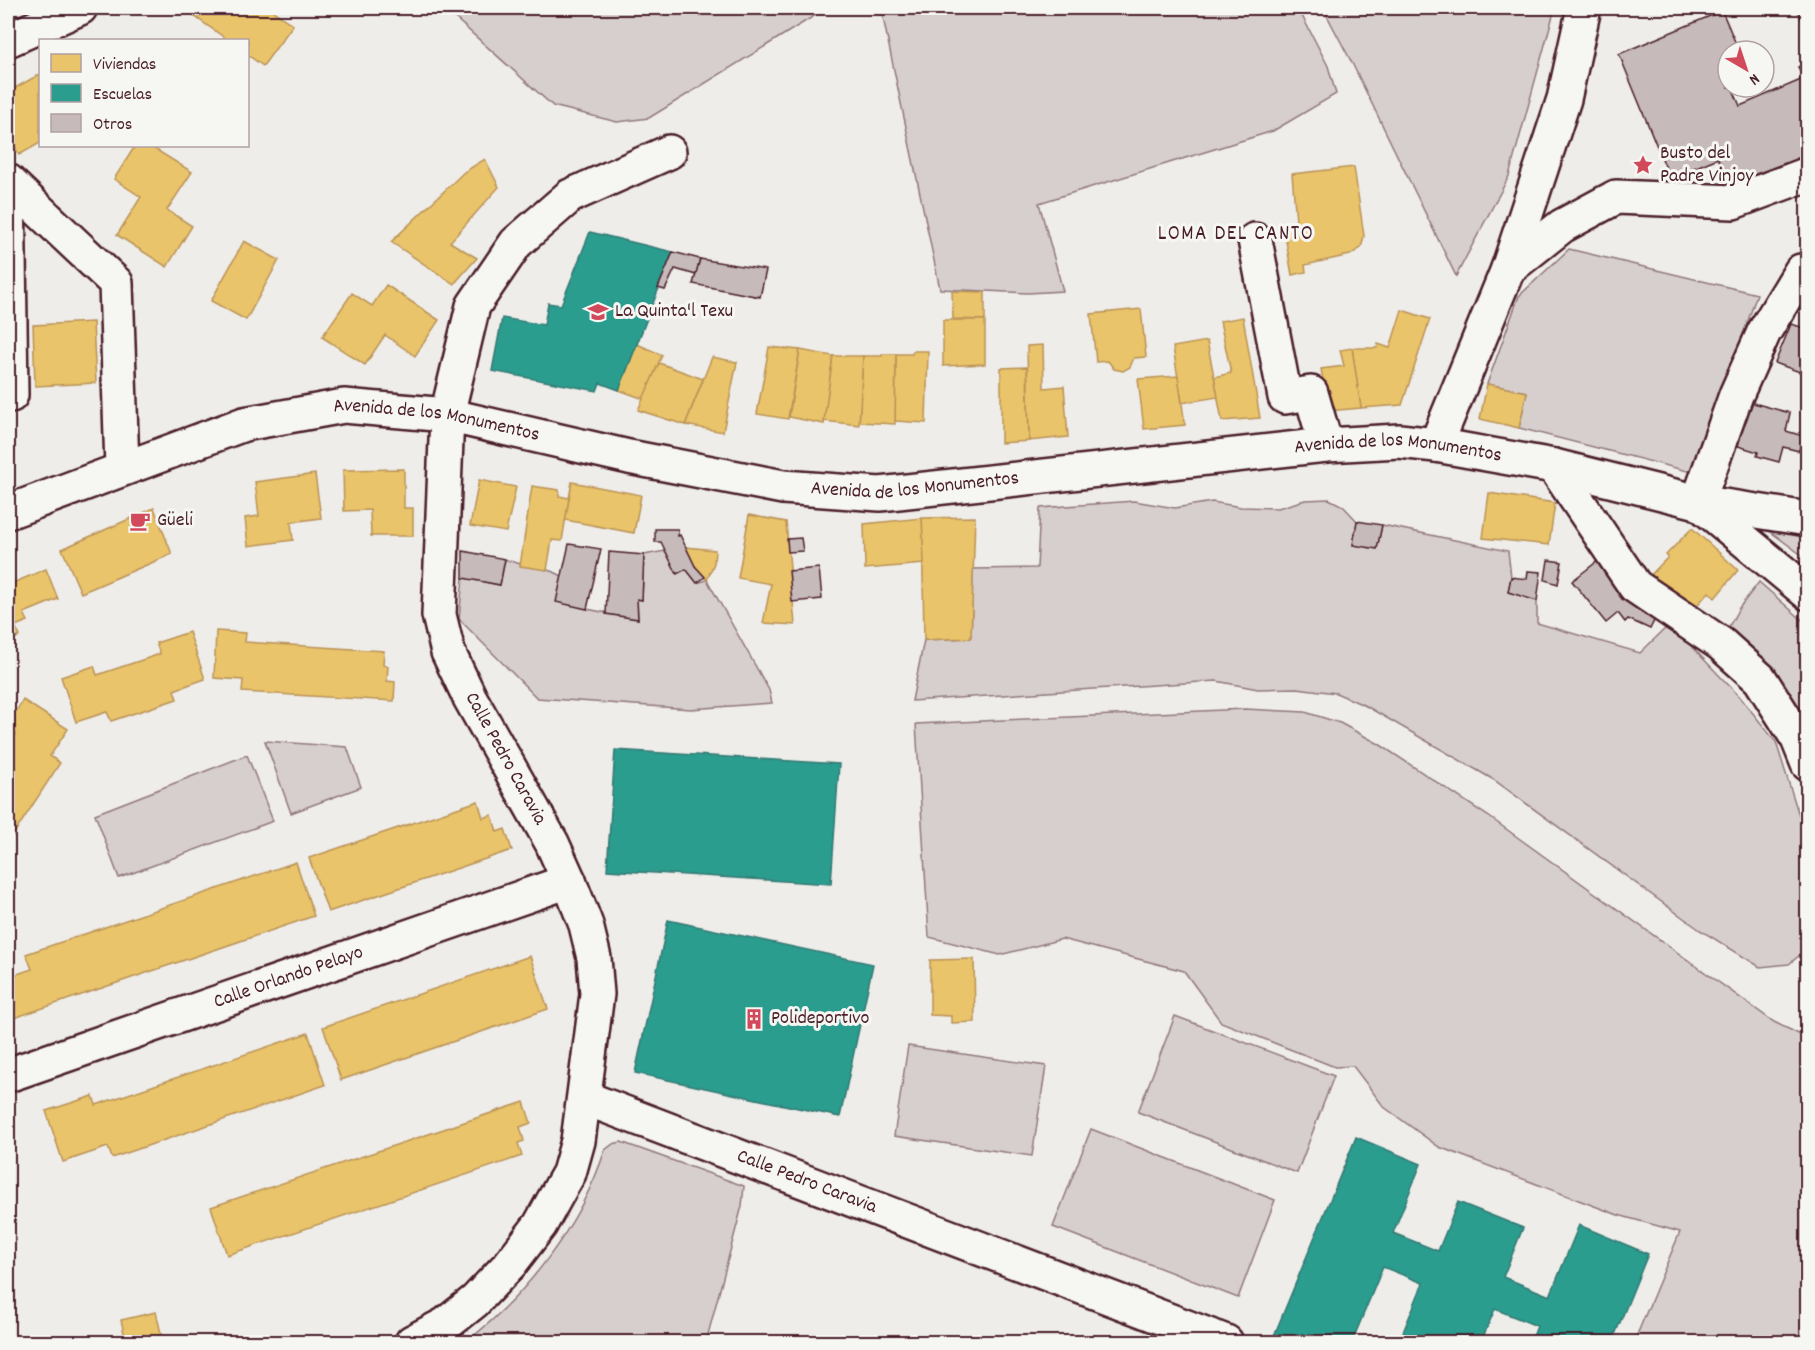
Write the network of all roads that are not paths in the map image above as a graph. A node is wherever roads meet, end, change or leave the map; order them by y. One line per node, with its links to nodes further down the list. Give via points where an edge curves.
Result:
1 (80, 8): 3 (street)
2 (1584, 8): 8 (street, via 1564,99)
3 (8, 40)
4 (669, 152): 11 (street, Calle Pedro Caravia, via 570,196 516,243 473,306)
5 (1808, 174): 8 (street, via 1733,202 1616,197 1562,226)
6 (8, 181): 10 (street); 15 (street, via 116,283)
7 (1255, 240): 12 (street, via 1285,397 1311,393)
8 (1508, 269): 13 (street)
9 (1801, 271): 16 (street, via 1764,332 1745,374)
10 (11, 395)
11 (447, 415): 12 (street, Avenida de los Monumentos, via 783,487 880,494); 15 (street, Avenida de los Monumentos, via 344,406 244,424); 21 (street, Calle Pedro Caravia, via 439,615 448,652)
12 (1326, 445): 13 (street, Avenida de los Monumentos, via 1399,441)
13 (1436, 445): 14 (street, Avenida de los Monumentos)
14 (1554, 466): 16 (street, Avenida de los Monumentos); 20 (street, via 1635,586 1721,644 1760,679 1798,739)
15 (122, 468): 17 (street, Avenida de los Monumentos)
16 (1698, 502): 18 (street); 19 (street, Avenida de los Monumentos)
17 (8, 512)
18 (1808, 519)
19 (1808, 594)
20 (1808, 764)
21 (569, 881): 22 (street, Calle Orlando Pelayo); 23 (street, Calle Pedro Caravia, via 586,925 597,994)
22 (8, 1075)
23 (585, 1098): 24 (street, Calle Pedro Caravia, via 574,1158 540,1225 475,1301 446,1324); 25 (street, Calle Pedro Caravia)
24 (412, 1342)
25 (1226, 1342)

